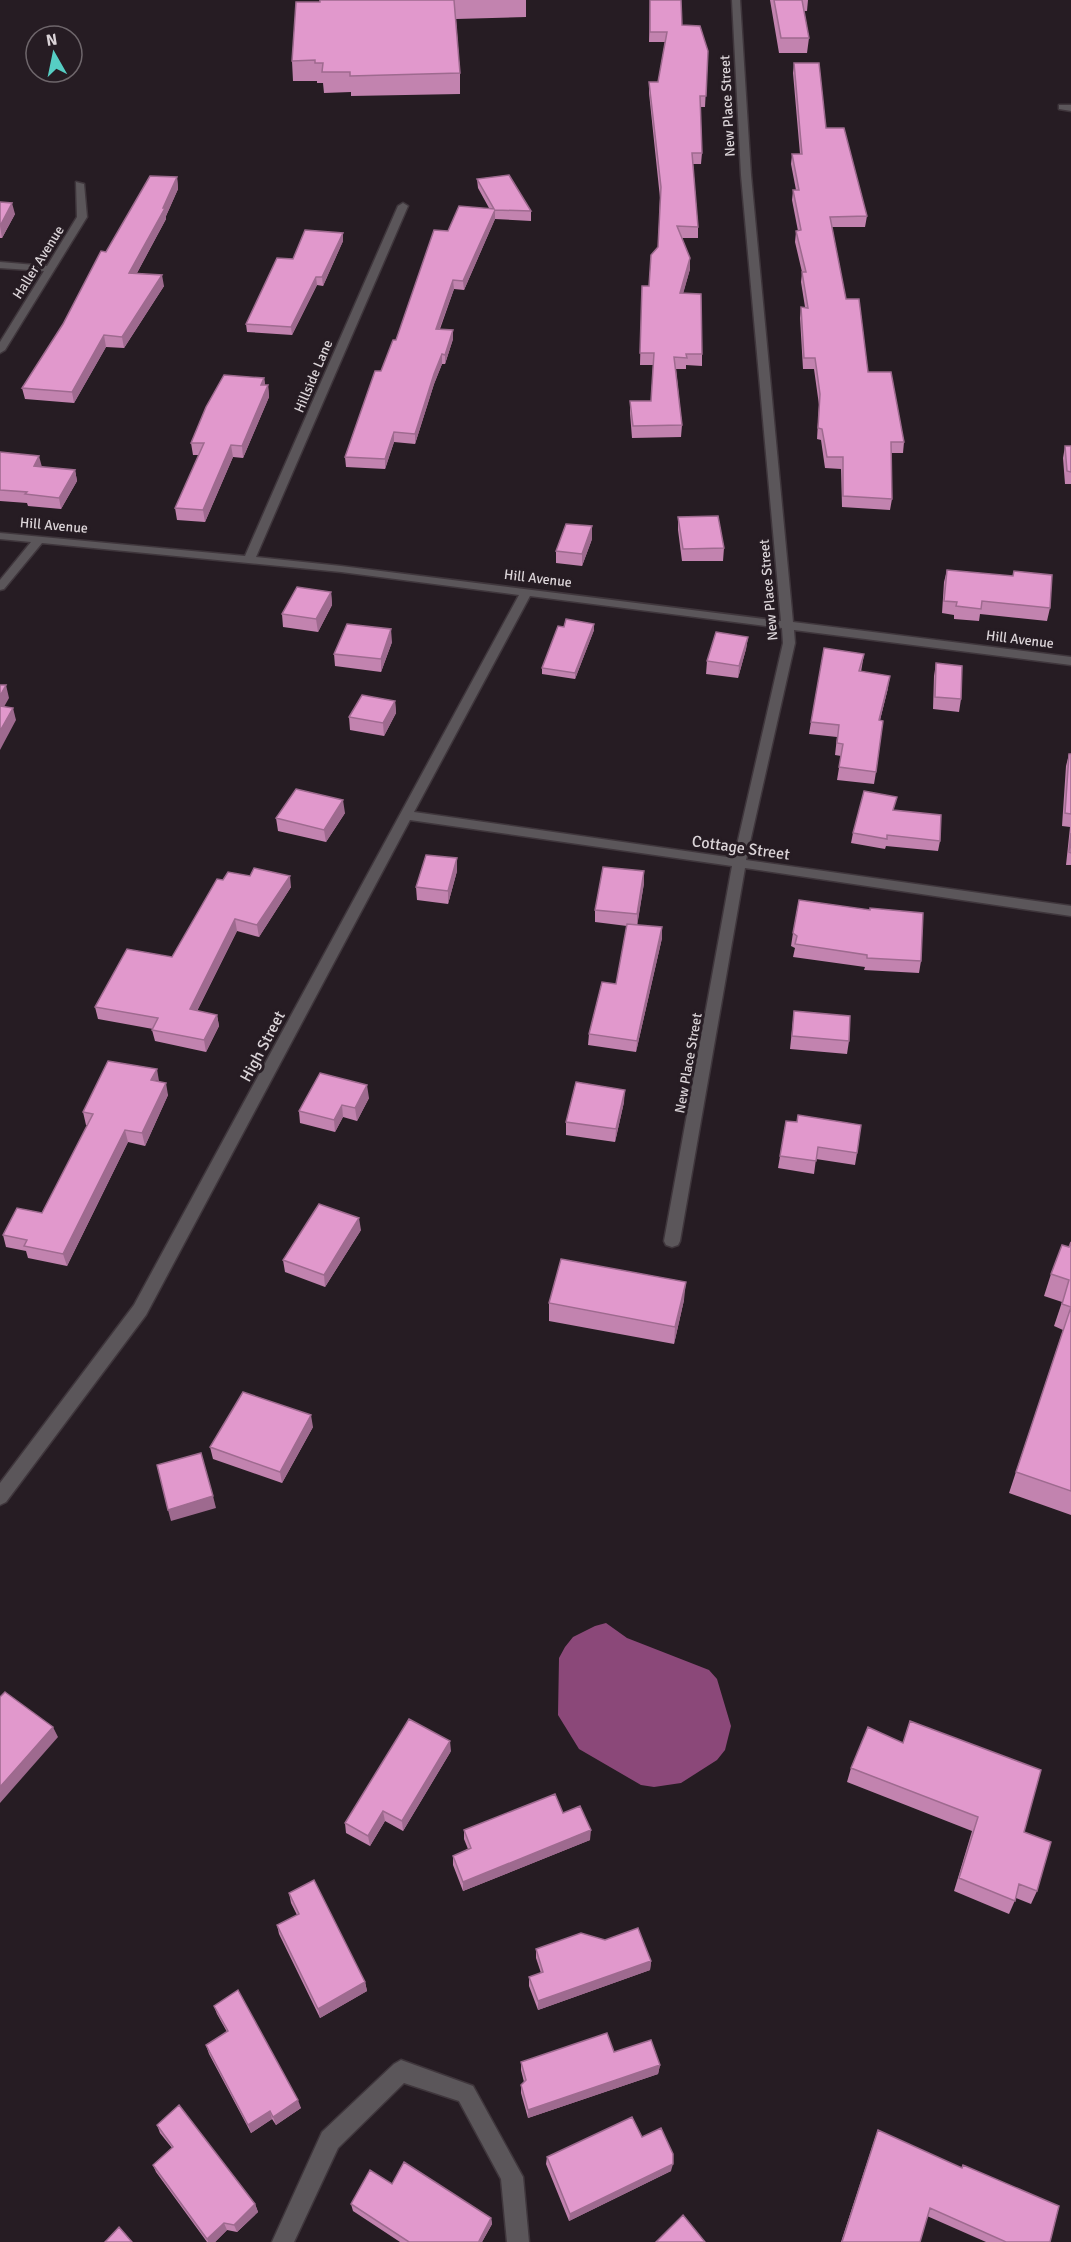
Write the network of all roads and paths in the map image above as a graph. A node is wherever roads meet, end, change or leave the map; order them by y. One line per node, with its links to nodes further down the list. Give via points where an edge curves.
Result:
1 (736, 0): 12 (street, New Place Street, via 746,175)
2 (79, 183): 5 (street, Haller Avenue, via 82,217)
3 (403, 206): 9 (street, Hillside Lane)
4 (0, 265): 5 (street)
5 (50, 269): 6 (street, Haller Avenue)
6 (0, 350)
7 (0, 536): 8 (street, Hill Avenue)
8 (40, 539): 9 (street, Hill Avenue); 10 (street)
9 (250, 558): 11 (street, Hill Avenue)
10 (0, 587)
11 (526, 592): 12 (street, Hill Avenue); 14 (street, High Street)
12 (789, 625): 13 (street, Hill Avenue); 15 (street, New Place Street, via 789,643)
13 (1071, 661)
14 (407, 815): 15 (street, Cottage Street); 18 (street, High Street, via 140,1310)
15 (739, 864): 16 (street, Cottage Street); 17 (street, New Place Street)
16 (1071, 910)
17 (672, 1240)
18 (0, 1497)
19 (284, 2242): 20 (street, via 330,2140 401,2071 466,2093 512,2177)
20 (518, 2242)

